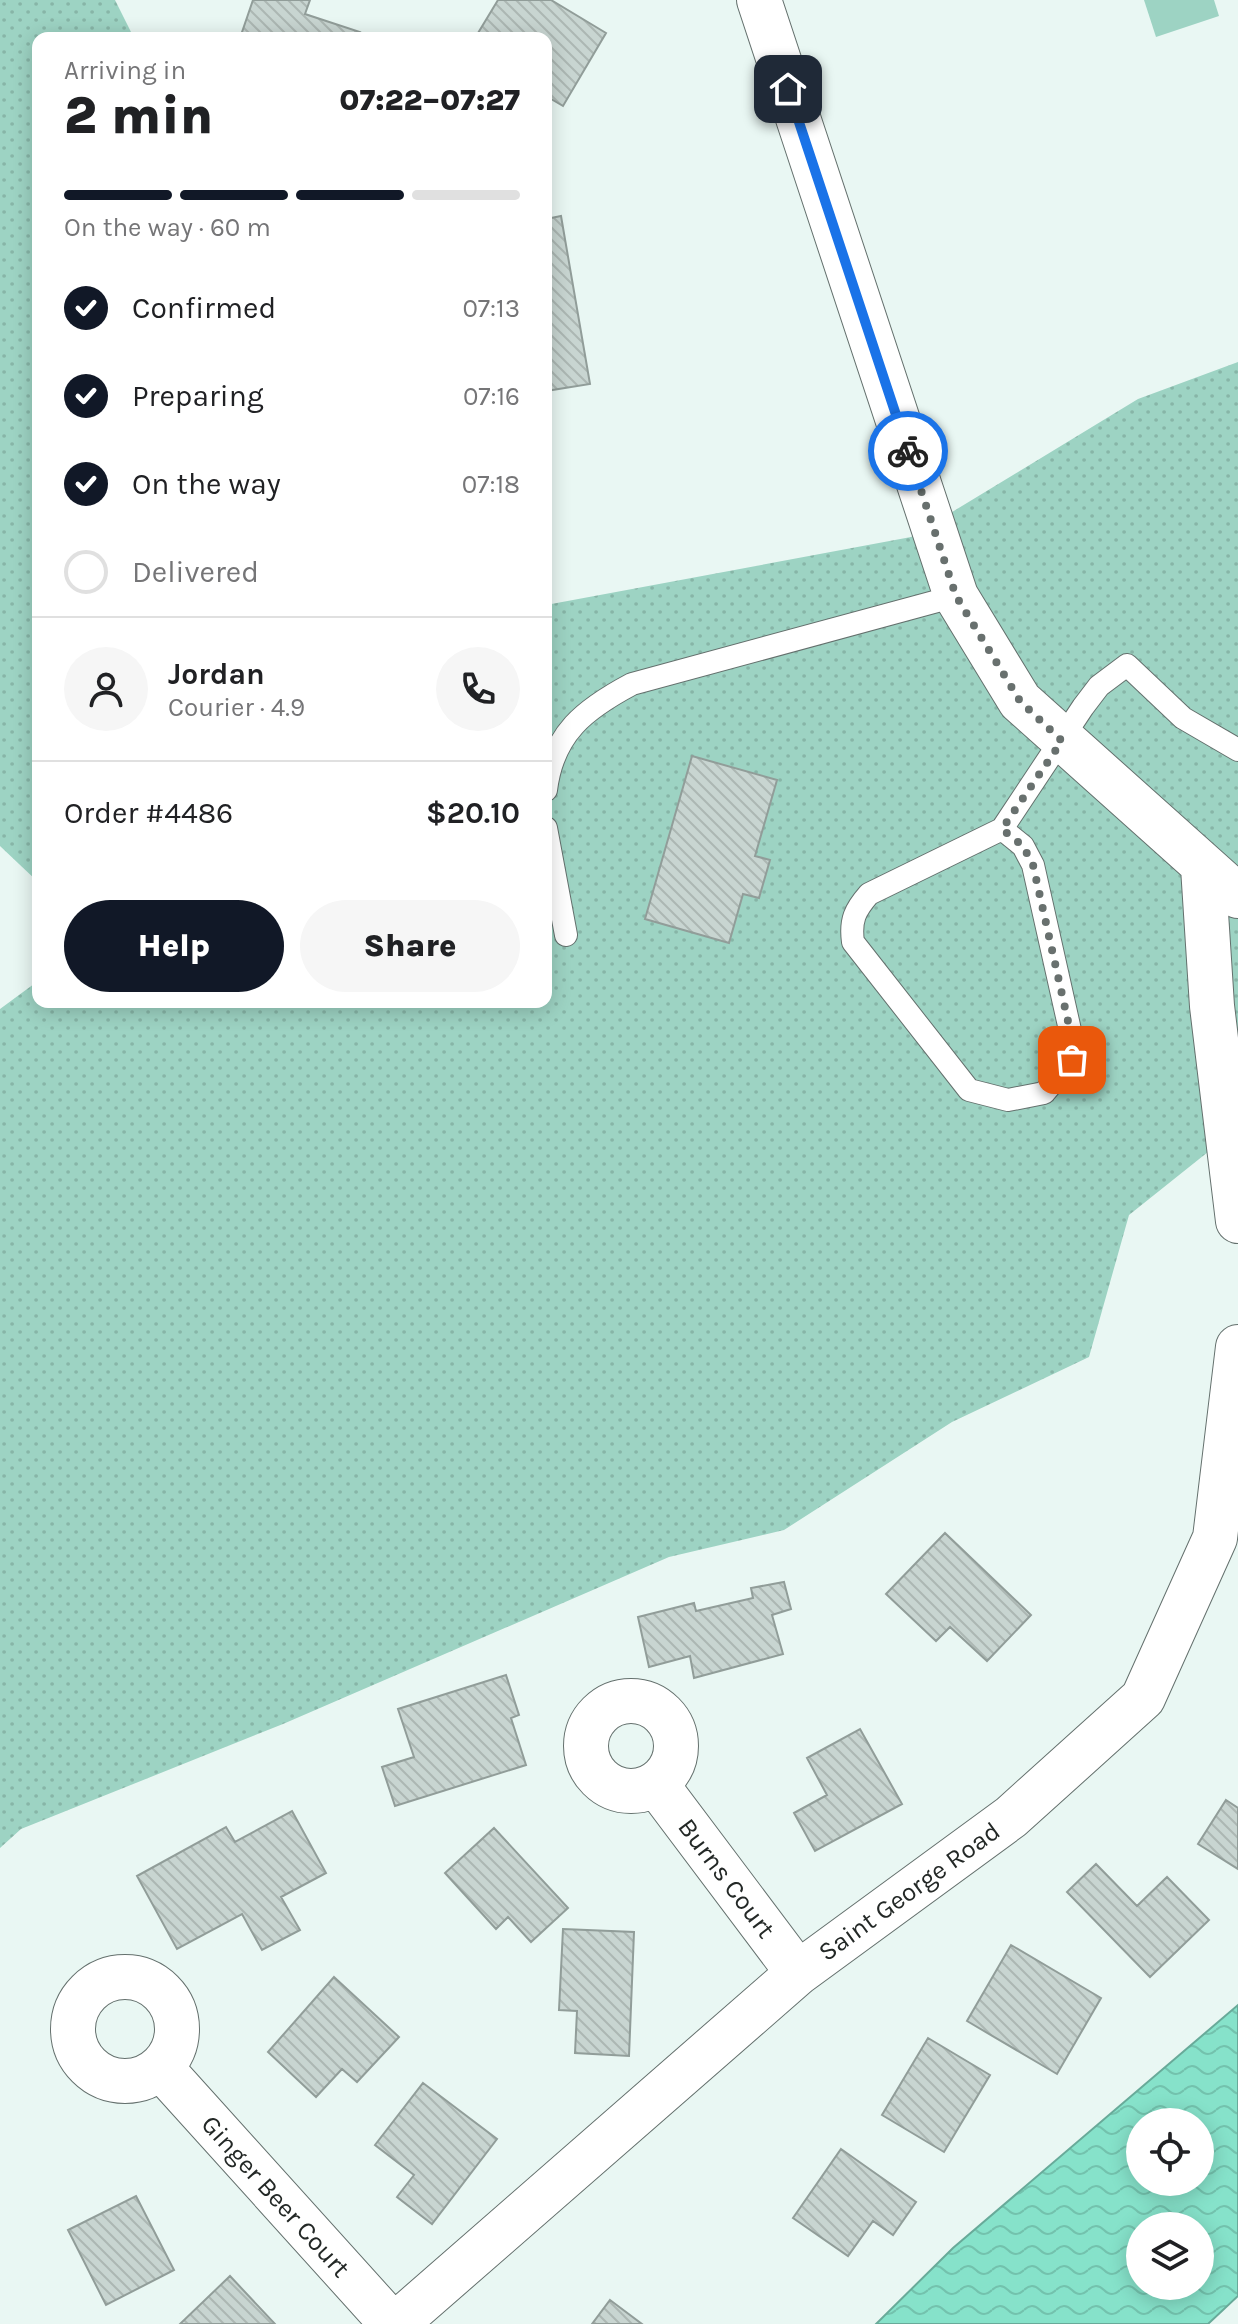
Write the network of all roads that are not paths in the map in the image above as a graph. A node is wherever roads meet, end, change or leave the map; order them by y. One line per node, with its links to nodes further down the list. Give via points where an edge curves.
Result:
1 (759, 0): 2 (street)
2 (956, 596): 3 (street, via 1020,701); 5 (lane, via 632,684 590,707 562,739)
3 (1062, 741): 4 (lane, via 1099,686 1127,665 1183,718); 6 (lane); 8 (street)
4 (1238, 750)
5 (552, 763)
6 (1002, 829): 6 (lane, via 869,894 851,924 853,942 969,1090 1008,1100 1044,1093 1072,1060 1072,1039 1033,865 1023,846)
7 (552, 860): 10 (lane)
8 (1203, 867): 9 (street); 11 (street, via 1212,1006)
9 (1238, 896)
10 (566, 935)
11 (1234, 1129): 12 (street)
12 (1238, 1221)
13 (1238, 1347): 15 (street, Saint George Road, via 1215,1538 1143,1698 1011,1817)
14 (656, 1784): 15 (street, Burns Court)
15 (798, 1973): 17 (street, Saint George Road)
16 (161, 2068): 17 (street, Ginger Beer Court)
17 (394, 2324)

